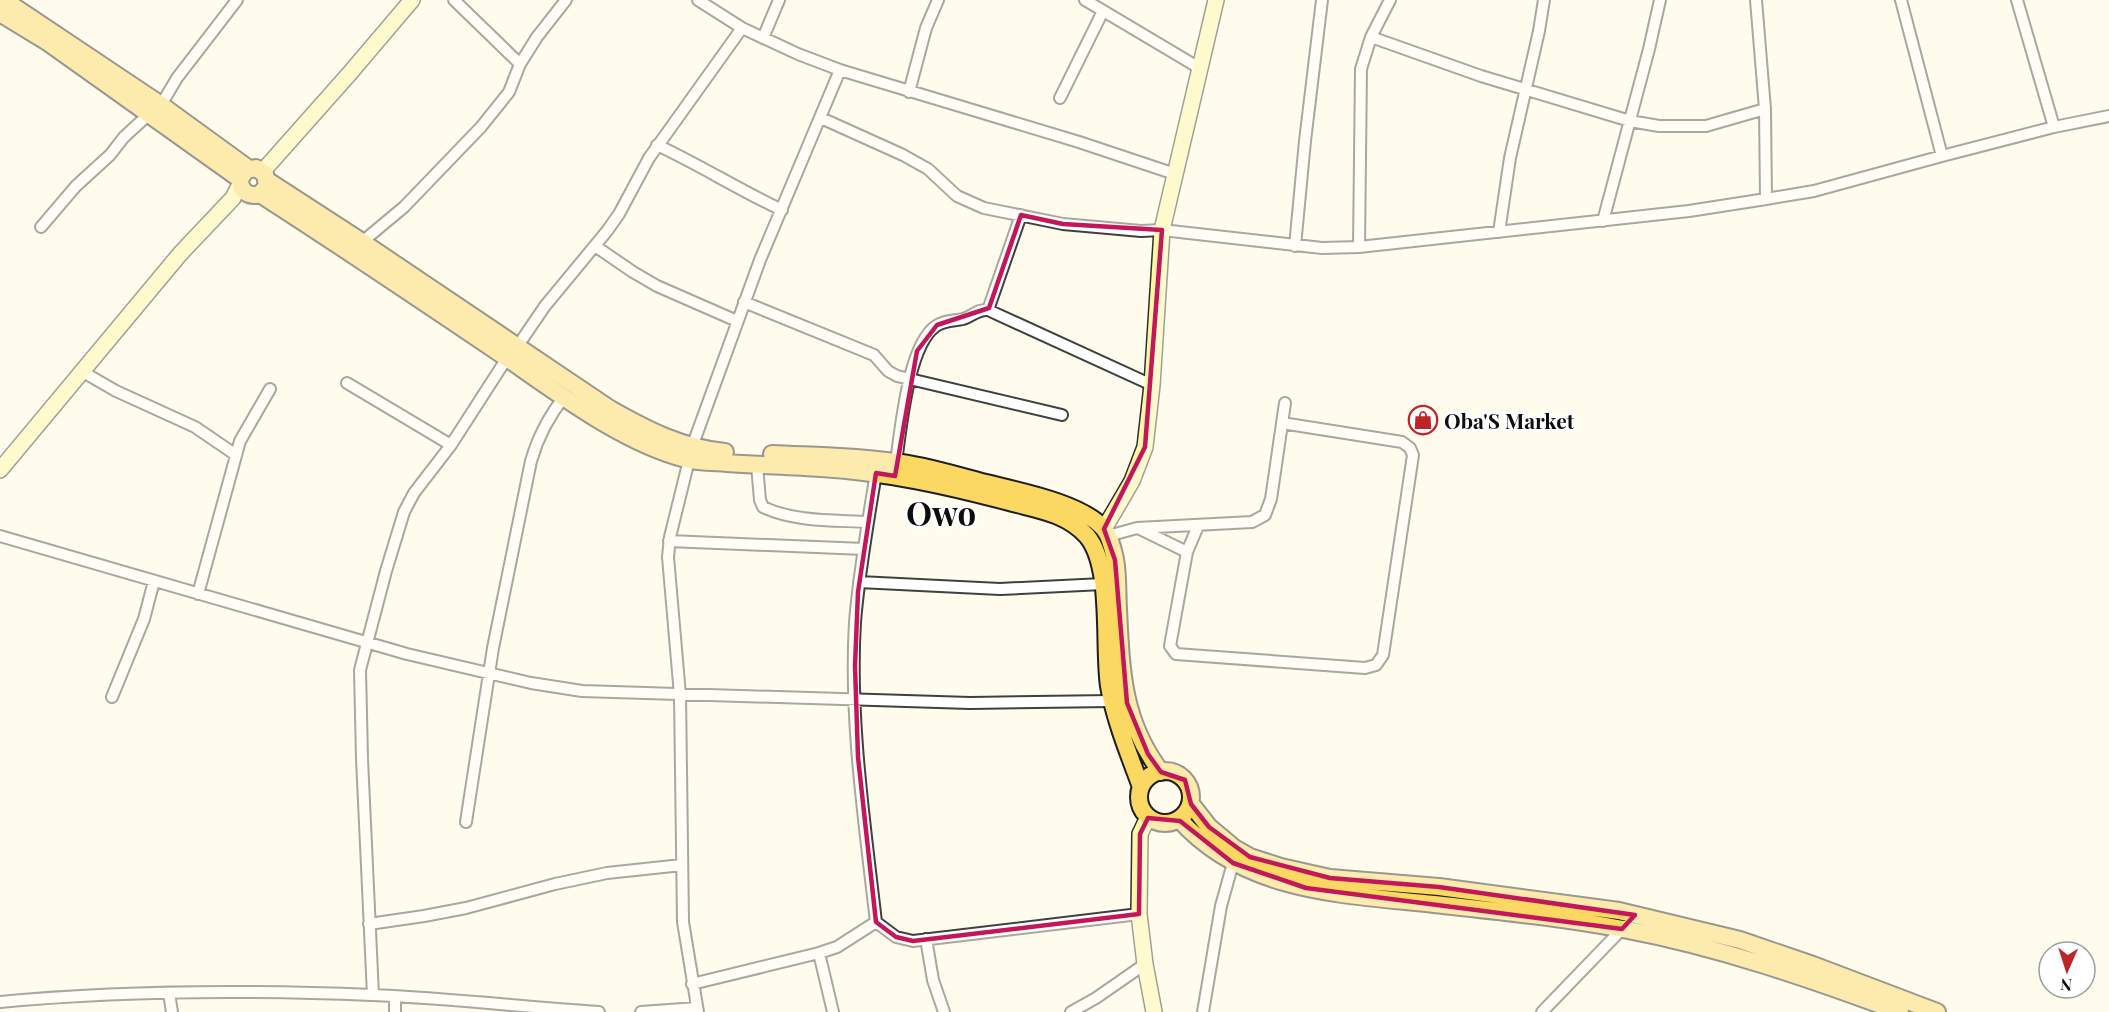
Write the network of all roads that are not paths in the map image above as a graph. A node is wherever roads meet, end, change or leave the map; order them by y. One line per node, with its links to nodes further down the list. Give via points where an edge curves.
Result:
1 (237, 0): 29 (street)
2 (412, 0): 37 (street)
3 (454, 0): 22 (street)
4 (566, 0): 22 (street)
5 (698, 0): 19 (street)
6 (779, 0): 21 (street)
7 (938, 0): 26 (street, via 926,28)
8 (1085, 0): 18 (street)
9 (1216, 0): 23 (street)
10 (1322, 0): 47 (street)
11 (1390, 0): 20 (street)
12 (1544, 0): 25 (street)
13 (1660, 0): 32 (street)
14 (1756, 0): 28 (street)
15 (1901, 0): 35 (street)
16 (2017, 0): 33 (street)
17 (7, 4): 29 (main road, via 49,43)
18 (1103, 11): 23 (street); 27 (street)
19 (742, 28): 21 (street); 34 (street)
20 (1371, 37): 25 (street); 48 (street, via 1361,69)
21 (763, 38): 24 (street)
22 (520, 64): 45 (street, via 509,92 481,127 404,207)
23 (1201, 69): 36 (street)
24 (840, 70): 26 (street); 31 (street)
25 (1524, 90): 32 (street); 44 (street)
26 (909, 92): 36 (street)
27 (1059, 98)
28 (1765, 109): 32 (street, via 1706,126 1659,126); 38 (street)
29 (155, 110): 37 (main road); 42 (street, via 76,186)
30 (2109, 116): 33 (street)
31 (821, 118): 39 (street); 40 (street, via 903,155 928,170 957,196 984,208)
32 (1630, 121): 41 (street)
33 (2054, 127): 35 (street)
34 (657, 145): 39 (street); 46 (street, via 619,214)
35 (1942, 156): 38 (street)
36 (1175, 174): 43 (street)
37 (250, 184): 45 (main road); 52 (main road); 53 (street, via 180,254)
38 (1766, 200): 41 (street)
39 (782, 210): 49 (street)
40 (1021, 215): 43 (street, via 1063,224); 50 (street)
41 (1603, 221): 44 (street)
42 (41, 227)
43 (1162, 230): 47 (street); 56 (street)
44 (1499, 232): 48 (street)
45 (362, 242): 52 (main road)
46 (595, 246): 51 (street, via 657,286); 52 (street)
47 (1295, 246): 48 (street)
48 (1359, 247)
49 (744, 302): 51 (street); 54 (street, via 862,349 874,355 888,371)
50 (988, 310): 54 (street, via 944,321 931,330 917,351); 56 (street)
51 (737, 321): 63 (street)
52 (512, 352): 58 (main road); 62 (street); 63 (main road)
53 (83, 372): 64 (street, via 195,427); 67 (street)
54 (910, 379): 60 (street); 65 (street)
55 (347, 383): 62 (street)
56 (1152, 385): 73 (street, via 1140,464)
57 (270, 388): 64 (street)
58 (564, 397): 63 (main road, via 647,446); 83 (street, via 551,413 531,461)
59 (1285, 403): 61 (street)
60 (1062, 415)
61 (1282, 423): 71 (street, via 1271,500 1265,515 1252,522); 77 (street, via 1402,442 1413,455 1383,655 1376,665 1365,668 1176,654 1170,646)
62 (451, 445): 82 (street, via 404,512)
63 (690, 453): 65 (main road); 66 (main road); 75 (street)
64 (236, 455): 81 (street)
65 (897, 462): 69 (main road)
66 (758, 465): 68 (main road); 70 (street, via 763,507 817,519)
67 (0, 470)
68 (876, 473): 69 (main road); 70 (street)
69 (919, 473): 73 (main road, via 1026,493 1076,510); 80 (main road, via 1068,520 1095,548)
70 (868, 522): 76 (street)
71 (1198, 526): 72 (street); 77 (street)
72 (1137, 528): 73 (street); 77 (street)
73 (1106, 532): 88 (main road, via 1115,560 1127,703 1135,729)
74 (0, 536): 78 (street)
75 (669, 541): 76 (street); 84 (street)
76 (864, 549): 79 (street)
77 (1187, 552)
78 (154, 581): 81 (street); 85 (street, via 144,619)
79 (859, 582): 80 (street, via 1000,589); 86 (street)
80 (1103, 584): 87 (main road)
81 (198, 594): 82 (street)
82 (366, 642): 83 (street); 99 (street, via 360,697)
83 (490, 674): 84 (street, via 582,691); 93 (street)
84 (680, 695): 86 (street); 95 (street)
85 (112, 697)
86 (856, 700): 87 (street); 98 (street, via 858,757)
87 (1112, 701): 89 (main road)
88 (1161, 772): 89 (main road, via 1149,777); 90 (main road, via 1174,773 1185,780 1191,791)
89 (1141, 787): 92 (main road, via 1141,806)
90 (1191, 804): 91 (main road); 97 (main road, via 1209,827 1234,848 1281,867 1330,878 1439,887)
91 (1179, 819): 92 (main road); 94 (main road, via 1194,836)
92 (1154, 820): 96 (street, via 1140,834)
93 (466, 822)
94 (1233, 863): 100 (main road, via 1278,882 1306,888 1553,917); 118 (street, via 1221,906)
95 (682, 865): 99 (street, via 607,873 466,908); 104 (street, via 682,922)
96 (1139, 914): 101 (street); 103 (street)
97 (1635, 915): 100 (street); 121 (main road, via 1740,940)
98 (876, 922): 101 (street, via 896,938); 102 (street, via 837,947)
99 (369, 924): 106 (street)
100 (1622, 929): 119 (street); 120 (main road, via 1730,954)
101 (926, 939): 115 (street, via 933,980)
102 (819, 953): 104 (street); 114 (street)
103 (1145, 964): 116 (street); 117 (street)
104 (692, 984): 109 (street)
105 (169, 993): 106 (street); 108 (street); 110 (street)
106 (373, 995): 107 (street)
107 (395, 997): 111 (street); 112 (street)
108 (0, 1002)
109 (697, 1010): 113 (street)
110 (172, 1012)
111 (395, 1012)
112 (599, 1012)
113 (641, 1012)
114 (833, 1012)
115 (944, 1012)
116 (1071, 1012)
117 (1154, 1012)
118 (1203, 1012)
119 (1542, 1012)
120 (1900, 1012)
121 (1937, 1012)

